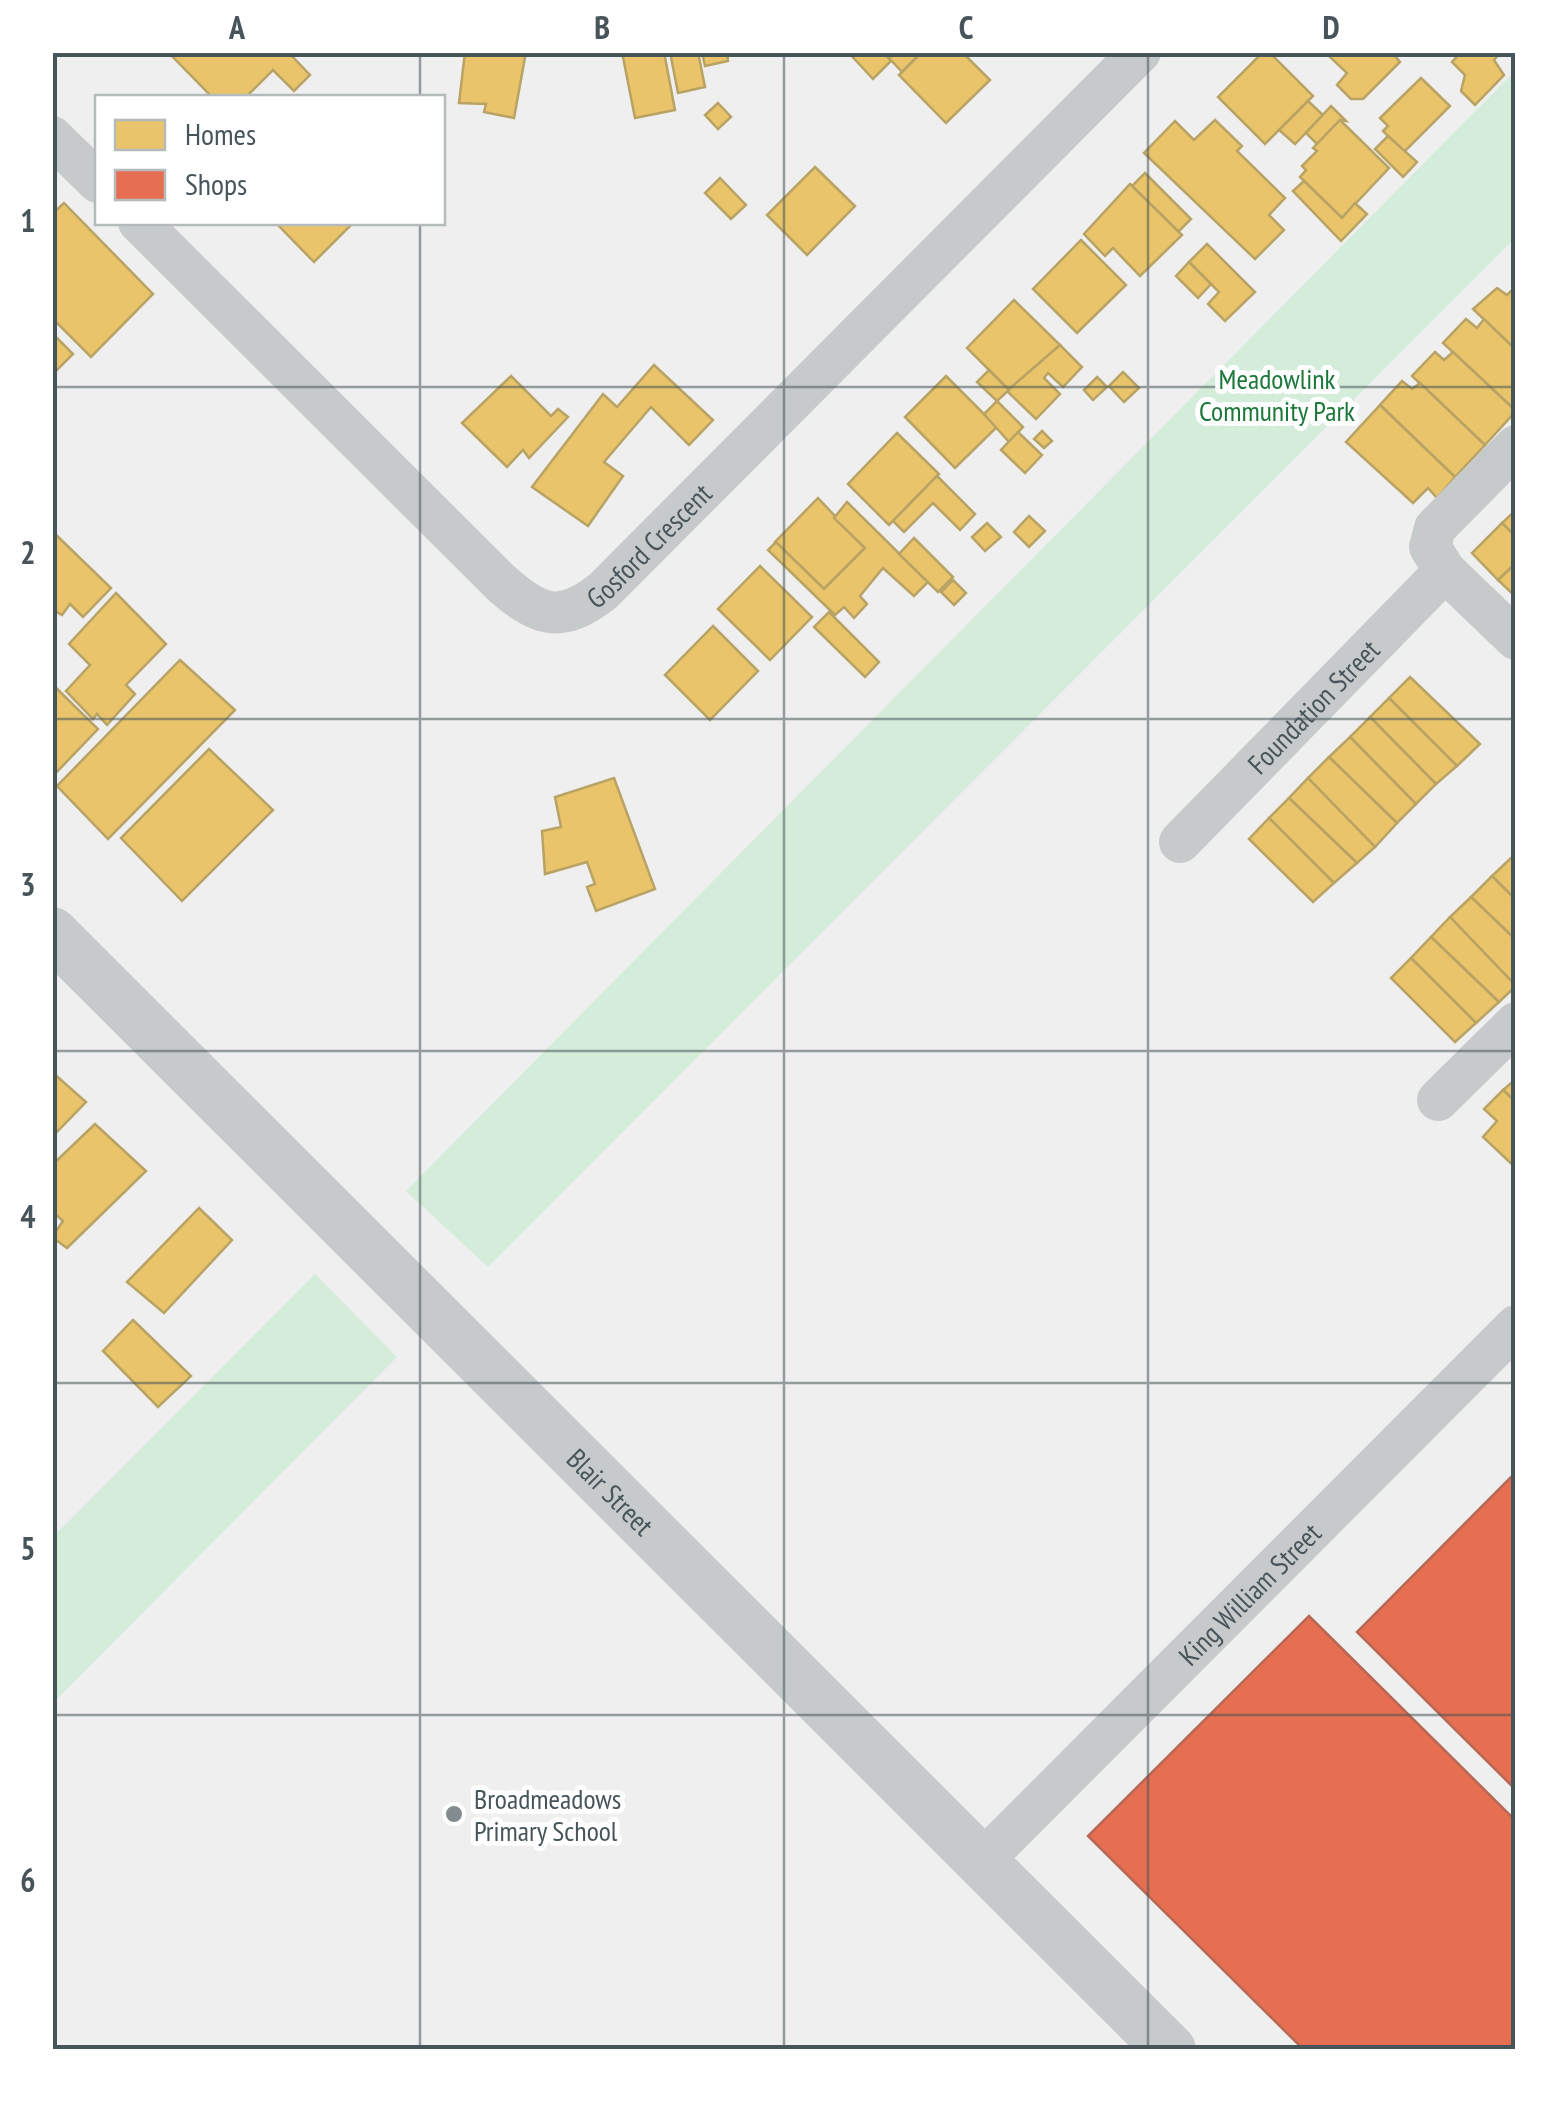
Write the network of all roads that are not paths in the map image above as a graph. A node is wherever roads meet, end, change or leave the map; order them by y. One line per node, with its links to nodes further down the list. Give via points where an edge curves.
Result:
1 (1140, 52): 4 (street, Gosford Crescent, via 603,591 562,613 533,608 500,582)
2 (52, 137): 3 (street)
3 (95, 179)
4 (141, 225)
5 (1516, 446): 6 (street, via 1435,528 1430,547)
6 (1446, 572): 7 (street); 8 (street, Foundation Street)
7 (1516, 639)
8 (1180, 842)
9 (52, 933): 13 (street, Blair Street)
10 (1516, 1023): 11 (street)
11 (1438, 1100)
12 (1516, 1326): 13 (street, King William Street)
13 (982, 1862): 14 (street, Blair Street)
14 (1170, 2050)

